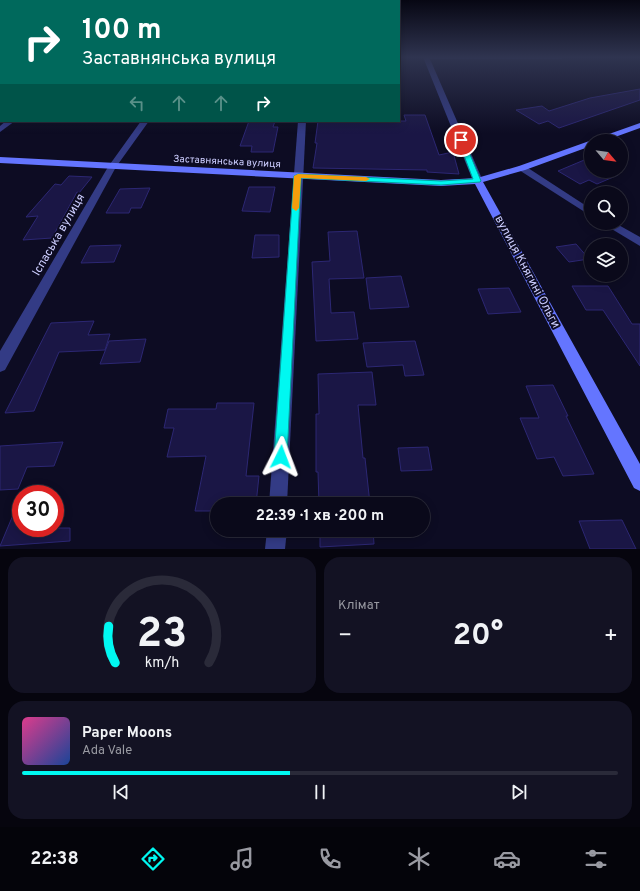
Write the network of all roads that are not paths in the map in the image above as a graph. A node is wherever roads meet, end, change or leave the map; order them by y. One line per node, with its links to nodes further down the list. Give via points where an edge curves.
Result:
1 (437, 83): 13 (street, вулиця Княгині Ольги)
2 (10, 122): 6 (street)
3 (144, 122): 10 (street, Іспаська вулиця)
4 (302, 122): 12 (street)
5 (640, 125): 7 (street)
6 (0, 130)
7 (615, 134)
8 (584, 146): 11 (street, Заставнянська вулиця)
9 (0, 160): 10 (street, Заставнянська вулиця)
10 (112, 167): 12 (street, Заставнянська вулиця); 17 (street, Іспаська вулиця)
11 (522, 168): 13 (street, Заставнянська вулиця); 14 (lane)
12 (298, 176): 13 (street, Заставнянська вулиця, via 441,183); 19 (street)
13 (478, 181): 18 (street, вулиця Княгині Ольги)
14 (584, 208)
15 (620, 230): 16 (lane)
16 (640, 242)
17 (0, 364)
18 (640, 482)
19 (278, 497)
20 (276, 537): 21 (street)
21 (275, 549)

